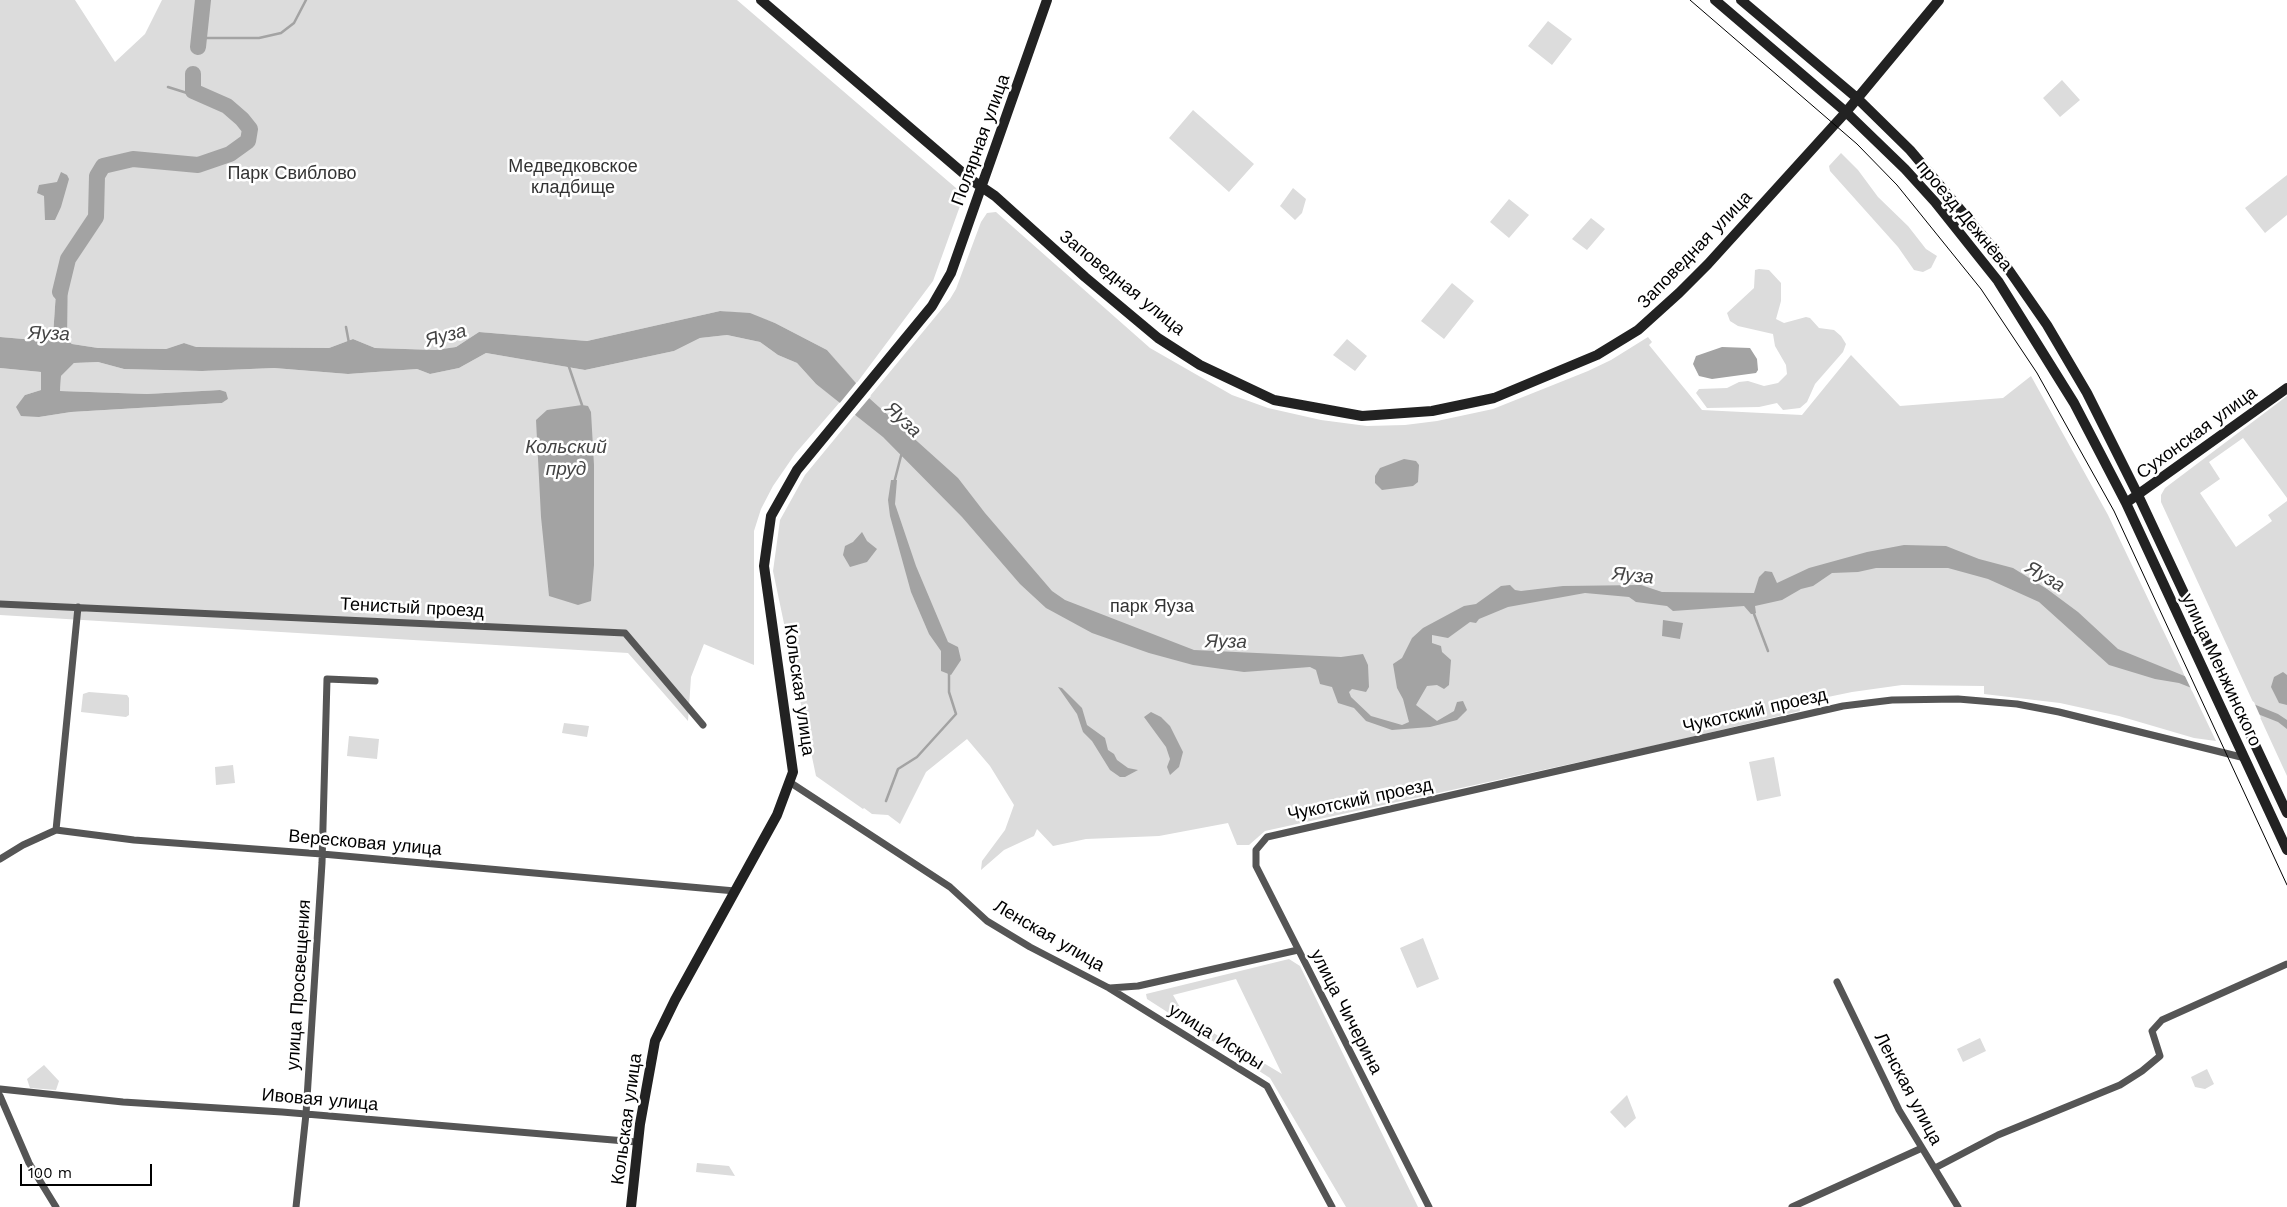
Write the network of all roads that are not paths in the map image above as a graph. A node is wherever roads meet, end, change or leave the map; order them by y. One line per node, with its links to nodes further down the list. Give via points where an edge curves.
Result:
1 (761, 0): 8 (main road, Заповедная улица)
2 (1047, 0): 8 (main road, Полярная улица)
3 (1715, 0): 7 (main road, проезд Дежнёва)
4 (1741, 0): 6 (main road, проезд Дежнёва)
5 (1939, 0): 6 (main road, Заповедная улица)
6 (1856, 98): 7 (main road, Заповедная улица); 11 (main road, проезд Дежнёва, via 1910,150 2006,264 2087,393)
7 (1846, 112): 8 (main road, Заповедная улица, via 1708,264 1638,330 1597,355 1518,389 1494,398 1432,411 1362,416 1274,400 1200,365 1158,338); 12 (main road, проезд Дежнёва, via 1935,202 1998,281 2074,403)
8 (982, 187): 9 (main road, Полярная улица, via 951,273)
9 (941, 290): 18 (main road, Кольская улица, via 932,306 797,470 771,516 764,566 793,758)
10 (2287, 388): 11 (main road, Сухонская улица)
11 (2138, 495): 12 (main road, Сухонская улица); 19 (main road, улица Менжинского)
12 (2126, 503): 17 (main road, улица Менжинского)
13 (0, 604): 14 (street, Тенистый проезд)
14 (78, 607): 16 (street, Тенистый проезд, via 624,633); 20 (street)
15 (375, 681): 23 (street, улица Просвещения, via 327,679)
16 (703, 725)
17 (2245, 758): 21 (street, Чукотский проезд, via 2017,704 1958,699 1892,700 1843,706); 22 (main road, улица Менжинского)
18 (791, 783): 25 (main road, Кольская улица); 29 (street, Ленская улица, via 950,888 988,921)
19 (2287, 813)
20 (56, 830): 23 (street, Вересковая улица, via 134,840); 24 (street)
21 (1274, 834): 26 (street, улица Чичерина, via 1260,843 1254,858)
22 (2287, 850)
23 (322, 854): 25 (street, Вересковая улица); 32 (street, улица Просвещения)
24 (0, 859)
25 (735, 891): 33 (main road, Кольская улица, via 656,1041)
26 (1298, 950): 29 (street, Ленская улица, via 1138,986); 40 (street, улица Чичерина)
27 (2287, 964): 35 (street, via 2162,1020 2152,1031 2160,1056 2120,1085 1998,1135)
28 (1837, 982): 34 (street, Ленская улица)
29 (1109, 988): 39 (street, улица Искры, via 1267,1086)
30 (0, 1089): 32 (street, Ивовая улица, via 123,1102)
31 (0, 1096): 36 (street, via 34,1171)
32 (306, 1114): 33 (street, Ивовая улица); 37 (street, улица Просвещения)
33 (637, 1142): 38 (main road, Кольская улица)
34 (1922, 1148): 35 (street, Ленская улица); 41 (street)
35 (1934, 1168): 42 (street, Ленская улица)
36 (56, 1207)
37 (296, 1207)
38 (631, 1207)
39 (1332, 1207)
40 (1429, 1207)
41 (1792, 1207)
42 (1958, 1207)

